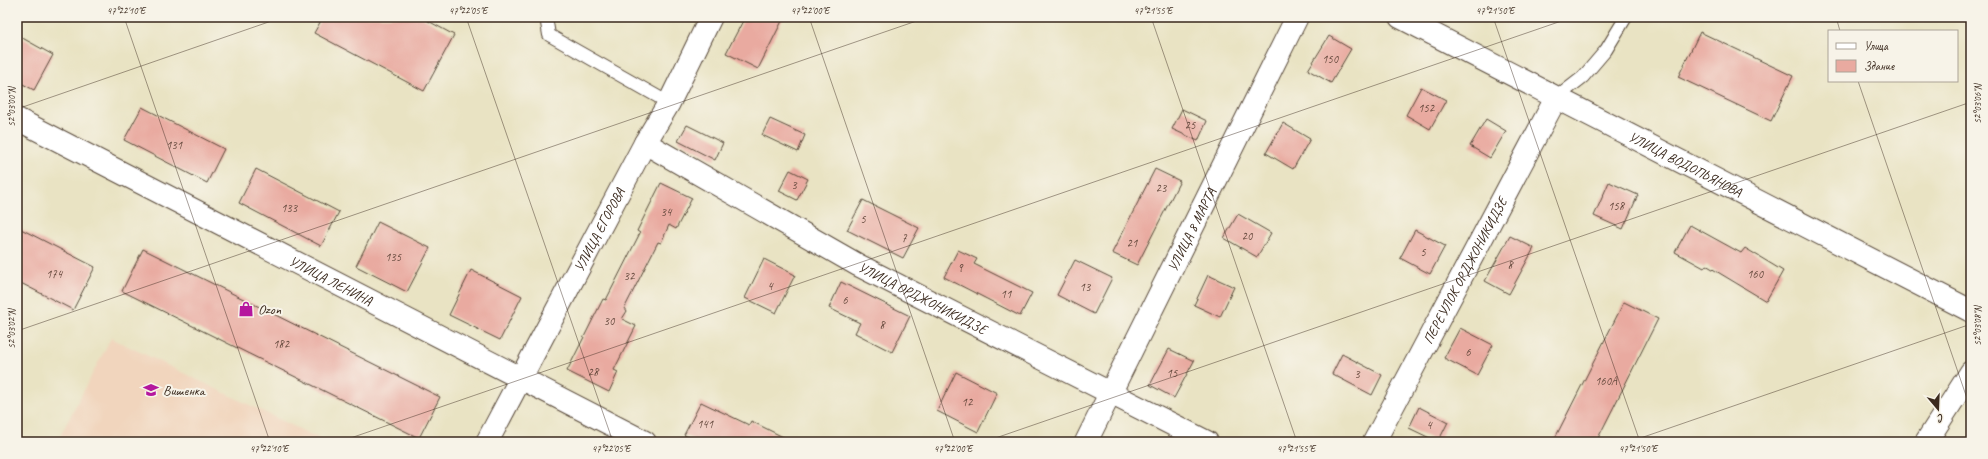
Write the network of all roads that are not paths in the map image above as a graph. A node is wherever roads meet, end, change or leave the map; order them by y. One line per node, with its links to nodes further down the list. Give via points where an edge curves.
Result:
1 (546, 17): 7 (lane, via 549,35)
2 (711, 17): 7 (street, УЛИЦА ЕГОРОВА)
3 (1297, 17): 13 (street, УЛИЦА 8 МАРТА)
4 (1400, 17): 6 (street, УЛИЦА ВОДОПЬЯНОВА)
5 (1626, 17): 6 (lane, via 1606,50 1583,77)
6 (1556, 98): 10 (street, УЛИЦА ВОДОПЬЯНОВА); 18 (street, ПЕРЕУЛОК ОРДЖОНИКИДЗЕ)
7 (670, 103): 9 (street, УЛИЦА ЕГОРОВА)
8 (17, 119): 12 (street, УЛИЦА ЛЕНИНА)
9 (645, 143): 12 (street, УЛИЦА ЕГОРОВА); 13 (street, УЛИЦА ОРДЖОНИКИДЗЕ, via 858,265)
10 (1971, 311)
11 (1971, 372): 19 (street)
12 (521, 377): 14 (street, УЛИЦА ЕГОРОВА); 15 (street, УЛИЦА ЛЕНИНА)
13 (1111, 393): 16 (street, УЛИЦА 8 МАРТА); 17 (street, УЛИЦА ОРДЖОНИКИДЗЕ)
14 (487, 442)
15 (645, 442)
16 (1086, 442)
17 (1207, 442)
18 (1374, 442)
19 (1926, 442)

